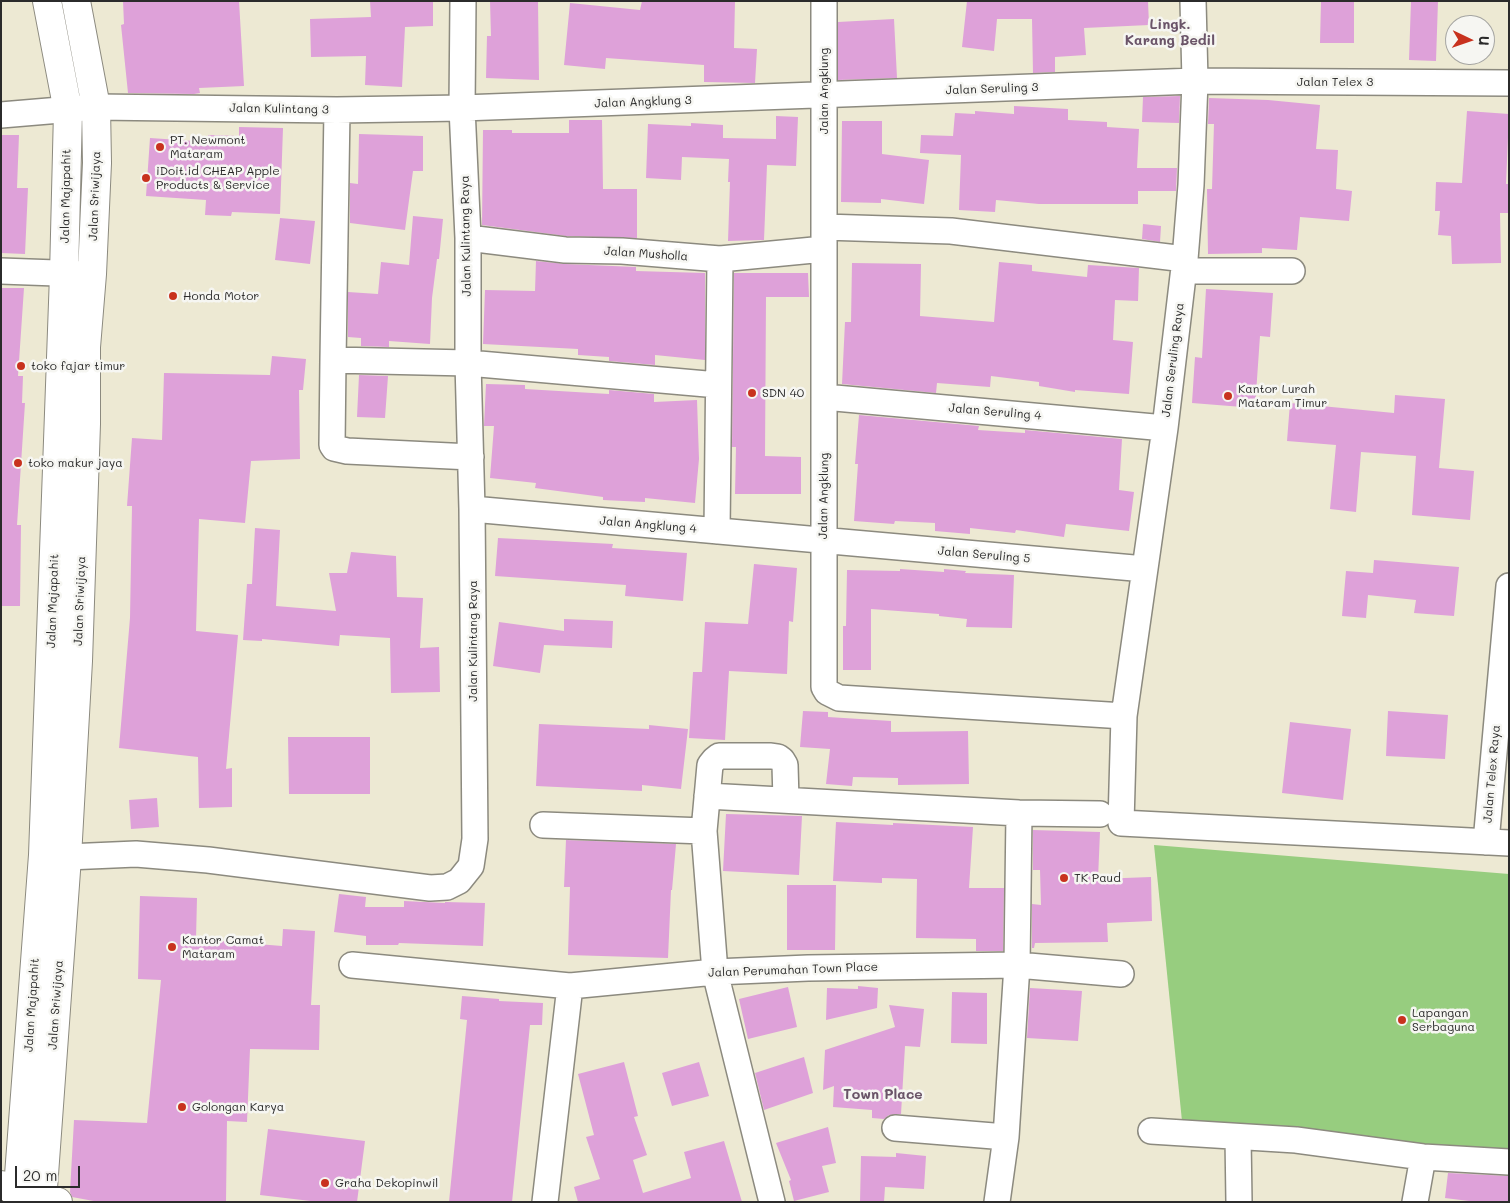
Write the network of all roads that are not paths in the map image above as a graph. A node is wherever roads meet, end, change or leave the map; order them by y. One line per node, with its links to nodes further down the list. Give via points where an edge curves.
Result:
1 (47, 1): 13 (main road, Jalan Majapahit)
2 (76, 1): 10 (main road, Jalan Sriwijaya)
3 (463, 1): 11 (street, Jalan Kulintang Raya)
4 (824, 1): 9 (street, Jalan Angklung)
5 (1193, 1): 6 (street, Jalan Seruling Raya)
6 (1195, 81): 7 (street, Jalan Telex 3); 8 (street, Jalan Telex 3); 18 (street, Jalan Seruling Raya, via 1192,185)
7 (1161, 83): 9 (street, Jalan Seruling 3)
8 (1509, 83)
9 (823, 95): 11 (street, Jalan Angklung 3); 16 (street, Jalan Angklung)
10 (96, 107): 12 (street, Jalan Kulintang 3); 13 (street, Jalan Kulintang 3); 22 (main road, Jalan Sriwijaya)
11 (462, 108): 12 (street, Jalan Kulintang 3); 15 (street, Jalan Kulintang Raya)
12 (337, 110): 23 (street)
13 (68, 111): 14 (street, Jalan Kulintang 3); 21 (main road, Jalan Majapahit)
14 (1, 115)
15 (468, 238): 17 (street, Jalan Musholla, via 565,250); 24 (street, Jalan Kulintang Raya)
16 (824, 238): 17 (street, Jalan Musholla); 18 (street, Jalan Musholla, via 950,231); 26 (street, Jalan Angklung)
17 (720, 259): 25 (street)
18 (1185, 265): 20 (street, Jalan Musholla); 27 (street, Jalan Seruling Raya)
19 (1, 271): 21 (street)
20 (1292, 271)
21 (64, 274): 22 (street); 34 (main road, Jalan Majapahit)
22 (92, 274): 35 (main road, Jalan Sriwijaya, via 86,348)
23 (334, 360): 24 (street); 28 (street, via 334,448)
24 (468, 362): 25 (street); 28 (street, Jalan Kulintang Raya)
25 (718, 384): 30 (street)
26 (824, 397): 27 (street, Jalan Seruling 4); 31 (street, Jalan Angklung)
27 (1165, 428): 32 (street, Jalan Seruling Raya)
28 (470, 457): 29 (street, Jalan Kulintang Raya)
29 (472, 509): 30 (street, Jalan Angklung 4); 44 (street, Jalan Kulintang Raya, via 475,839 471,866 459,881 447,888 430,888 208,860 136,854)
30 (717, 531): 31 (street, Jalan Angklung 4)
31 (824, 540): 32 (street, Jalan Seruling 5); 36 (street, Jalan Angklung, via 823,681 827,692 833,696)
32 (1145, 569): 36 (street, Jalan Seruling Raya)
33 (1509, 586): 43 (street, Jalan Telex Raya)
34 (51, 660): 35 (main road); 56 (main road, Jalan Majapahit)
35 (78, 661): 44 (main road, Jalan Sriwijaya)
36 (1124, 716): 43 (street, Jalan Seruling Raya, via 1121,823)
37 (707, 796): 38 (street); 38 (street, via 710,766 719,756 770,756 782,760 785,765); 42 (street)
38 (786, 800): 39 (street)
39 (1019, 813): 40 (street); 46 (street)
40 (1100, 814)
41 (543, 825): 42 (street)
42 (704, 831): 47 (street)
43 (1498, 842)
44 (67, 856): 56 (main road, Jalan Sriwijaya)
45 (352, 965): 49 (street, Jalan Perumahan Town Place)
46 (1017, 965): 47 (street, Jalan Perumahan Town Place); 48 (street, Jalan Perumahan Town Place); 52 (street)
47 (715, 972): 49 (street, Jalan Perumahan Town Place); 58 (street)
48 (1121, 974)
49 (570, 986): 57 (street)
50 (895, 1128): 52 (street)
51 (1151, 1130): 53 (street)
52 (1006, 1137): 59 (street)
53 (1238, 1137): 54 (street, via 1296,1140); 60 (street)
54 (1423, 1156): 55 (street); 61 (street)
55 (1509, 1162)
56 (30, 1196)
57 (546, 1202)
58 (772, 1202)
59 (997, 1202)
60 (1240, 1202)
61 (1415, 1202)

